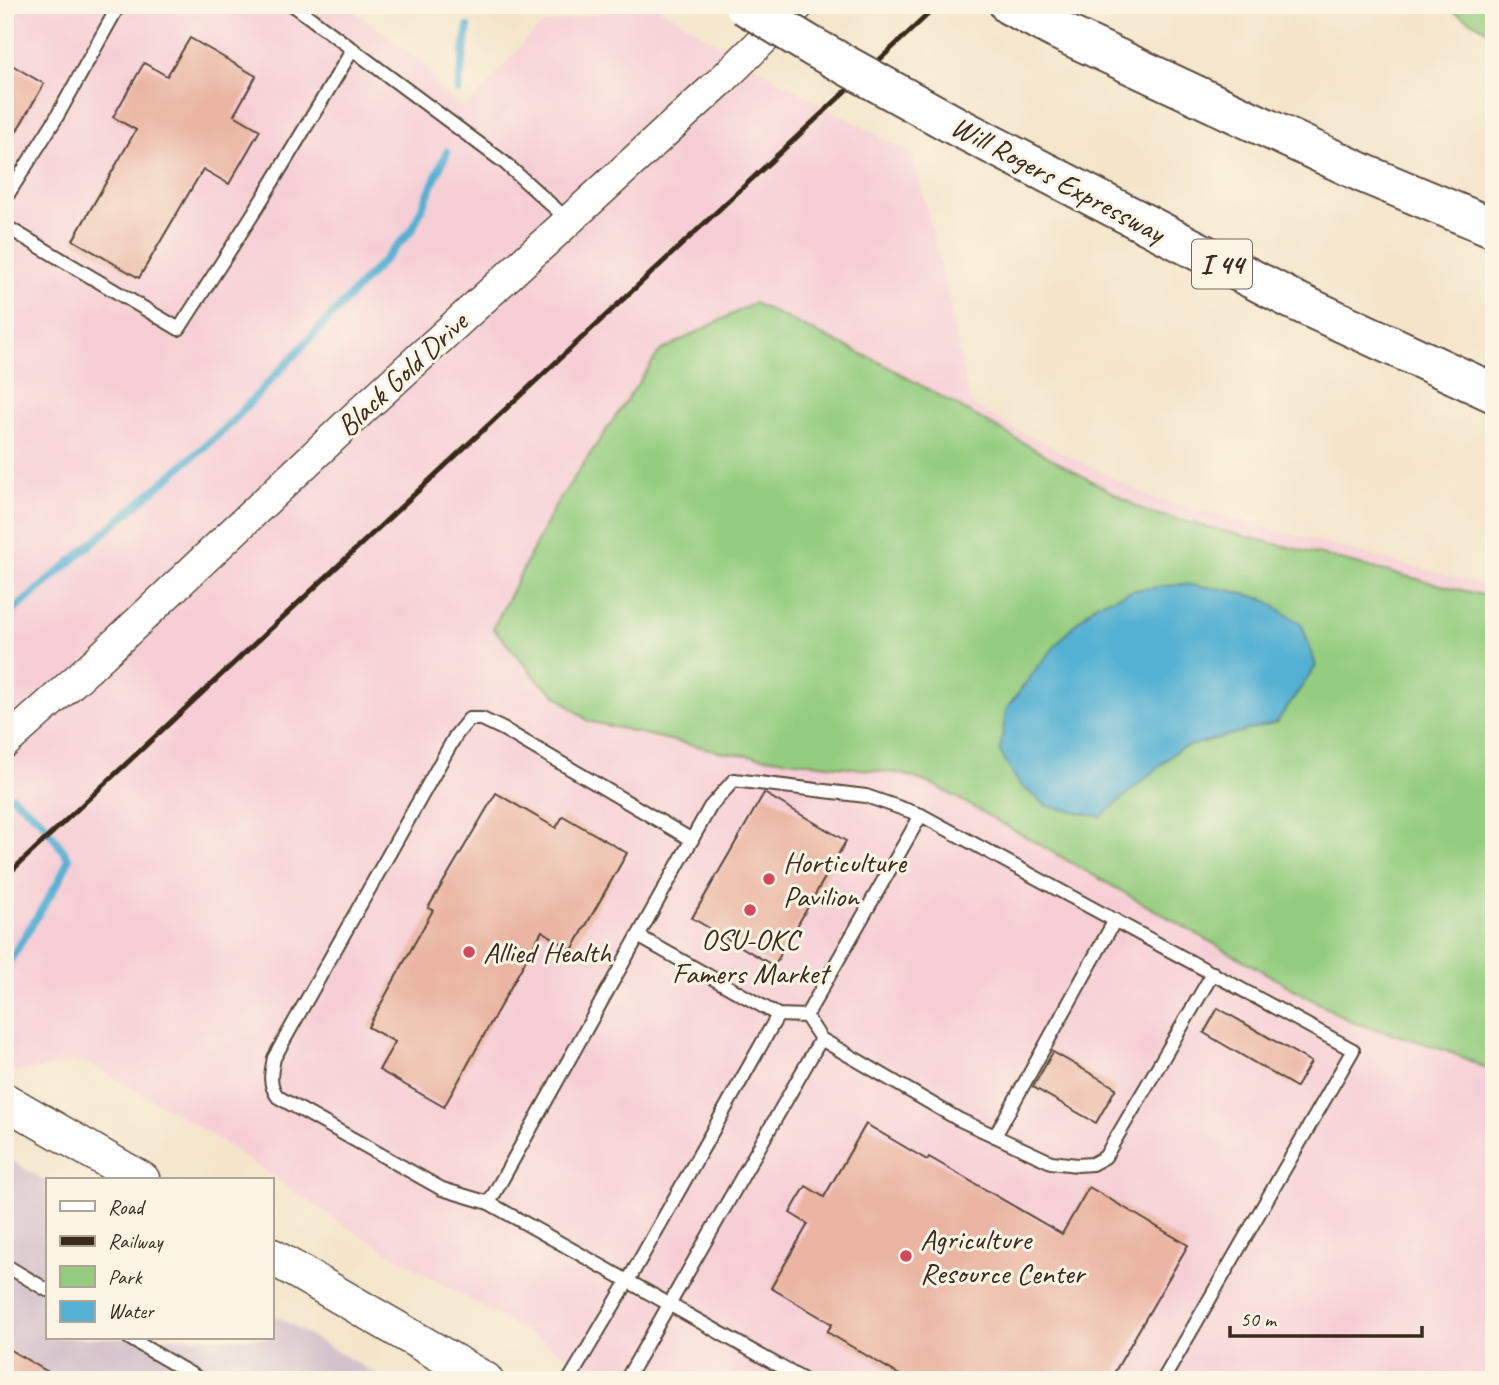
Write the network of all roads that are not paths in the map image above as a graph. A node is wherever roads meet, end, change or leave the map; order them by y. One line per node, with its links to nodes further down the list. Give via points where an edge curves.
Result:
1 (119, 5): 7 (lane)
2 (293, 5): 6 (lane)
3 (744, 5): 11 (highway, Will Rogers Expressway / I 44, bridge, via 956,126 1293,300)
4 (799, 5): 8 (street, Black Gold Drive)
5 (1009, 5): 10 (highway, via 1352,169)
6 (354, 49): 8 (lane, via 505,163); 9 (lane, via 179,329)
7 (5, 199)
8 (568, 220): 12 (street, Black Gold Drive)
9 (5, 226)
10 (1494, 228)
11 (1494, 393)
12 (13, 735)
13 (921, 815): 14 (lane, via 866,796 734,780 710,807); 15 (lane); 19 (lane)
14 (692, 840): 16 (lane); 24 (lane, via 503,729 482,719 469,719 274,1058 270,1078 278,1097 442,1189)
15 (1115, 920): 17 (lane); 22 (lane)
16 (638, 936): 18 (lane); 24 (lane)
17 (1213, 973): 22 (lane, via 1104,1157 1092,1164 1051,1162); 36 (lane, via 1353,1050)
18 (778, 1015): 19 (lane); 27 (lane)
19 (806, 1016): 20 (lane)
20 (821, 1039): 22 (lane); 29 (lane)
21 (5, 1101): 23 (main road)
22 (995, 1136)
23 (139, 1178)
24 (489, 1203): 27 (lane)
25 (273, 1256): 32 (main road)
26 (5, 1265): 28 (lane)
27 (628, 1281): 29 (lane); 33 (lane)
28 (46, 1289)
29 (670, 1304): 34 (lane); 35 (lane)
30 (132, 1340): 31 (lane)
31 (201, 1380)
32 (485, 1380)
33 (569, 1380)
34 (626, 1380)
35 (804, 1380)
36 (1163, 1380)

